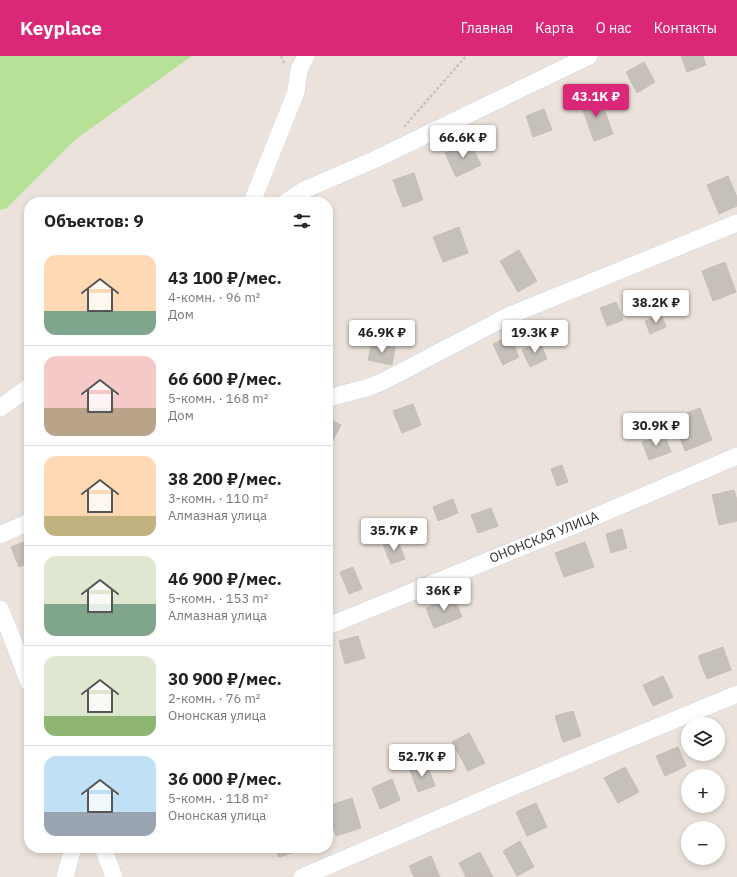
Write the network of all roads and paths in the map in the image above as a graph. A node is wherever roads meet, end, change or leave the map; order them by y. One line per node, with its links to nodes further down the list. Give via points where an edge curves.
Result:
1 (306, 56): 5 (street, via 299,70 296,92)
2 (466, 56): 4 (path)
3 (589, 56): 6 (street)
4 (401, 130)
5 (254, 197)
6 (294, 197)
7 (737, 223): 9 (street, via 510,315 382,382)
8 (24, 391): 10 (street)
9 (333, 397)
10 (0, 408)
11 (737, 456): 15 (street, ОНОНСКАЯ УЛИЦА)
12 (24, 524): 13 (street)
13 (0, 535)
14 (0, 609): 16 (street)
15 (333, 624)
16 (24, 670)
17 (737, 694): 20 (street)
18 (105, 853): 19 (street)
19 (114, 877)
20 (302, 877)

